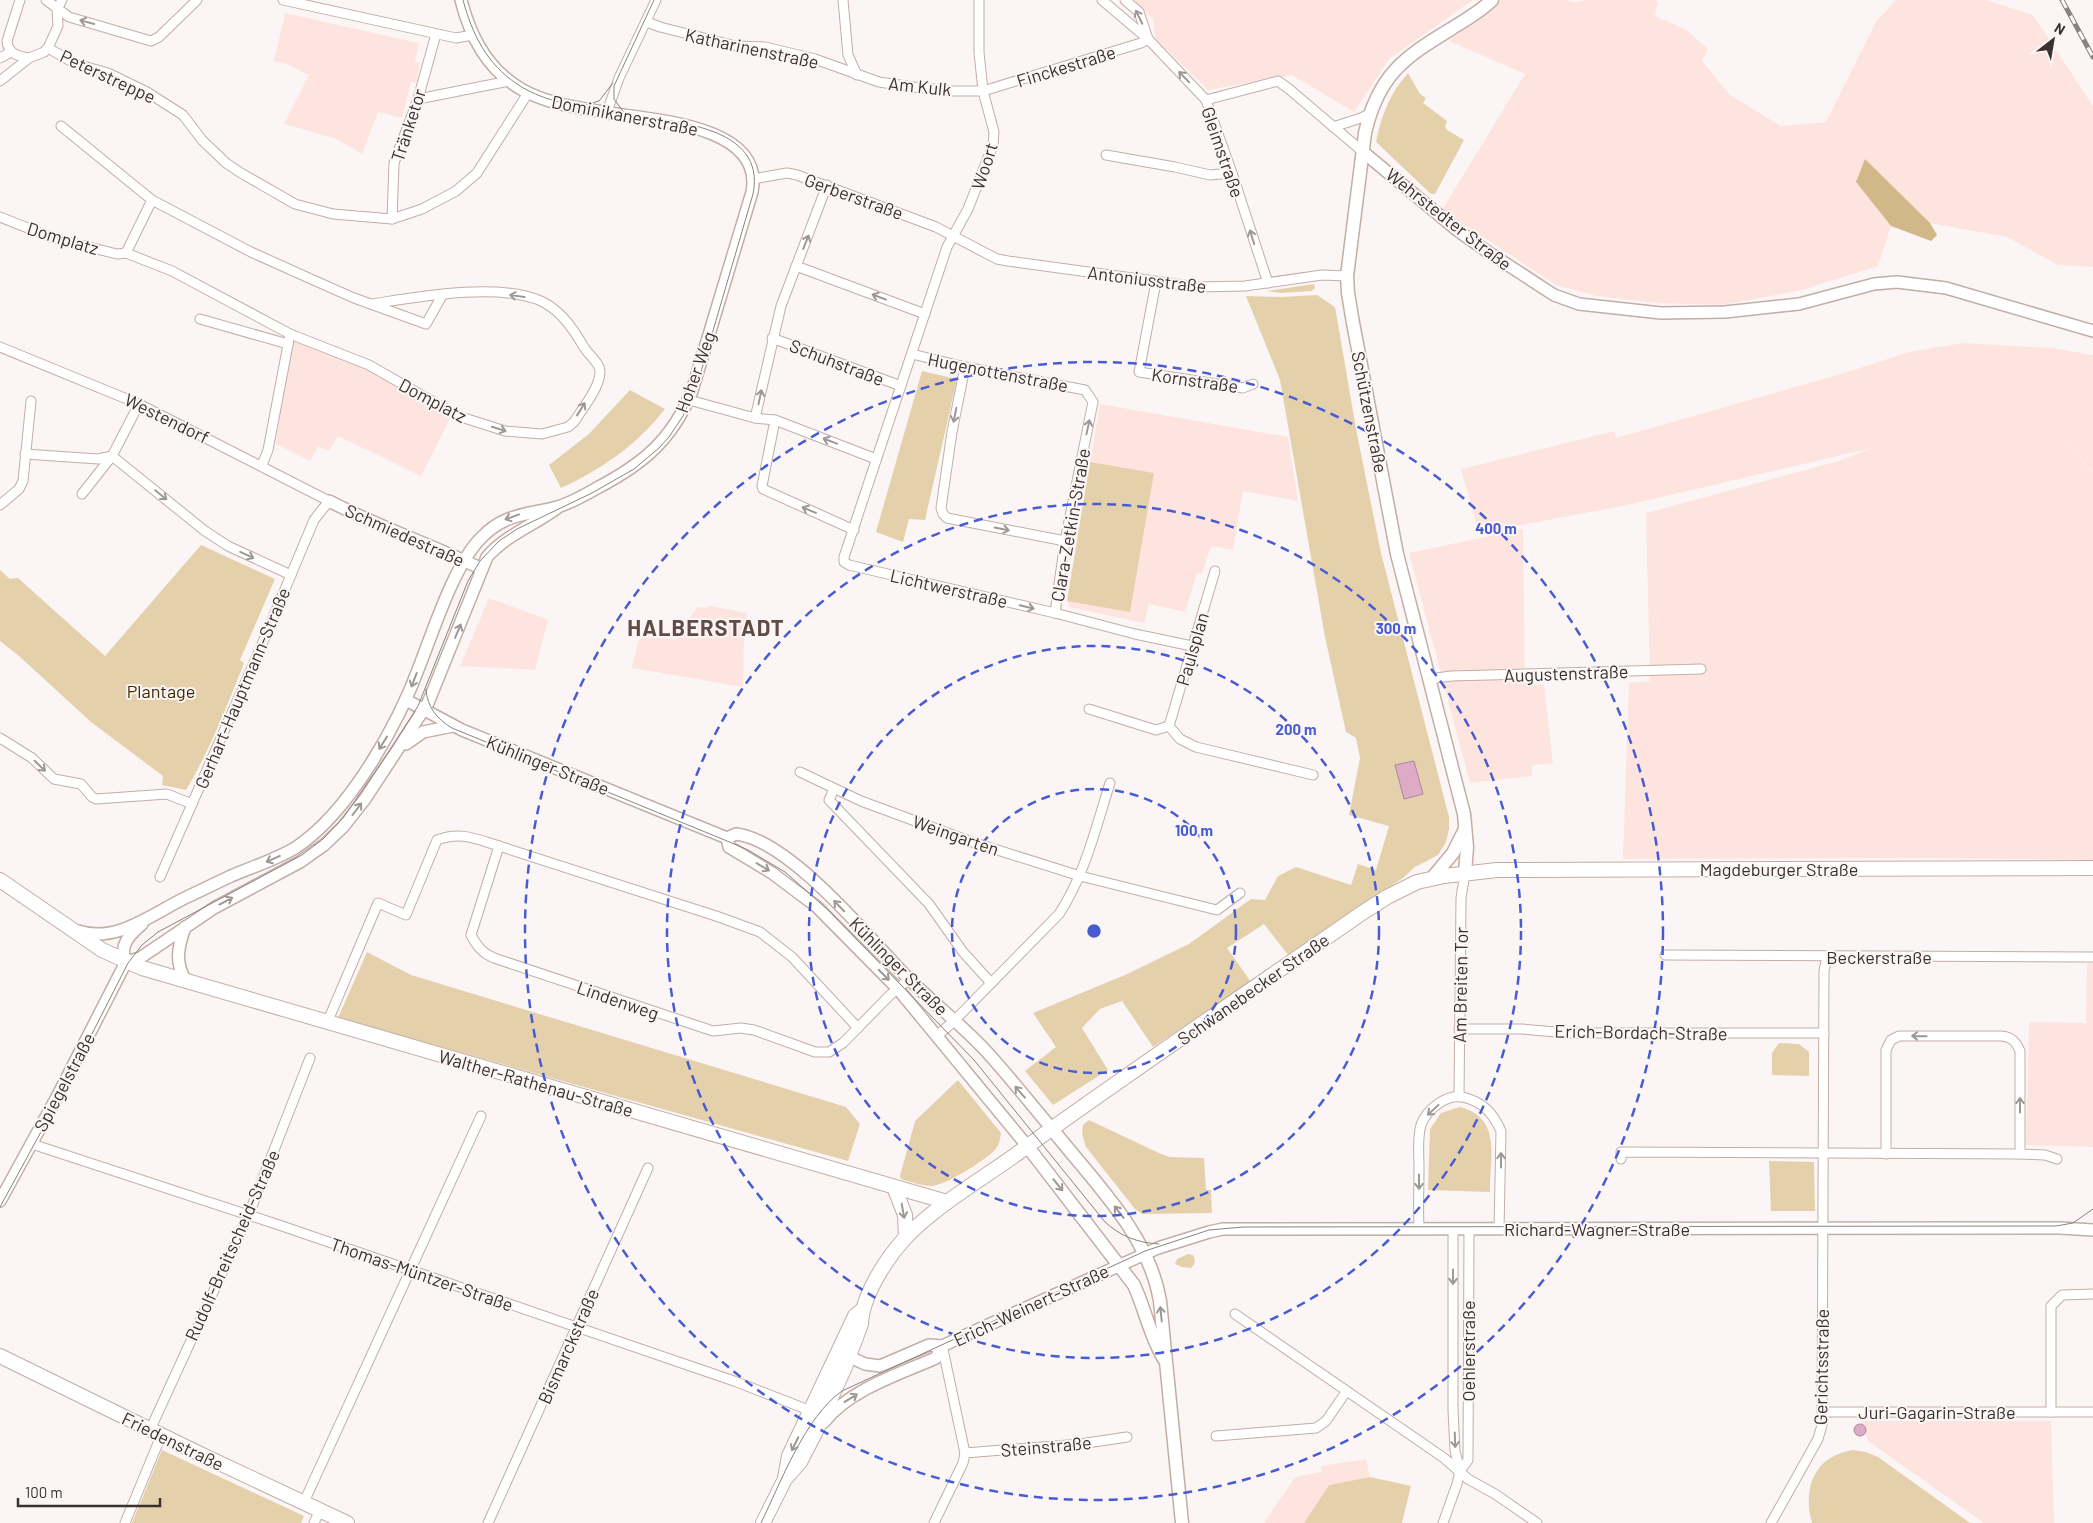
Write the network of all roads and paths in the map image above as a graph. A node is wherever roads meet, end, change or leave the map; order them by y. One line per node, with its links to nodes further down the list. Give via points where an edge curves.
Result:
1 (20, 0): 19 (street, via 7,41)
2 (46, 0): 13 (street)
3 (62, 0): 13 (street)
4 (197, 0): 13 (street, one-way to 13, via 160,37 151,41 69,17)
5 (284, 0): 15 (street)
6 (461, 0): 16 (street, Dominikanerstraße)
7 (656, 0): 14 (street)
8 (843, 0): 22 (street, via 848,54)
9 (978, 0): 25 (street, Woort)
10 (1102, 0): 17 (street, Gleimstraße)
11 (1125, 0): 17 (street, Gleimstraße, one-way to 11, via 1139,12)
12 (1492, 0): 30 (main road, Schützenstraße, via 1399,65 1380,89)
13 (57, 9): 18 (street, via 58,26)
14 (647, 22): 22 (street, Katharinenstraße, via 736,46 764,48 815,59); 29 (street, via 619,78)
15 (436, 34): 16 (street, via 456,38); 27 (street, Tränketor)
16 (473, 35): 24 (street, Dominikanerstraße, via 496,70)
17 (1148, 39): 25 (street, Finckestraße, via 1142,44); 28 (street, Gleimstraße, one-way to 17)
18 (48, 48): 21 (street); 41 (street, Peterstreppe, via 76,64 108,74 167,104 183,115 202,140 226,163 295,204 333,214)
19 (11, 52): 20 (street); 21 (street)
20 (0, 58)
21 (29, 58): 23 (street)
22 (857, 75): 25 (street, Am Kulk, via 913,87)
23 (0, 81)
24 (509, 82): 26 (street, Dominikanerstraße); 27 (street)
25 (983, 92): 42 (street, Woort, via 994,132 993,145 972,202)
26 (528, 93): 29 (street, Dominikanerstraße); 41 (street, via 477,173 422,209)
27 (418, 99): 41 (street, Tränketor, via 394,163)
28 (1206, 100): 32 (street, via 1261,84 1281,82); 36 (street, Gleimstraße)
29 (607, 112): 35 (street, Dominikanerstraße, via 699,129 726,140)
30 (1369, 114): 32 (street); 33 (main road, Schützenstraße)
31 (61, 126): 39 (street, Domplatz)
32 (1333, 127): 33 (street)
33 (1362, 151): 45 (main road, Schützenstraße); 52 (street, Wehrstedter Straße, via 1488,252 1554,295 1579,304 1662,313 1725,312 1798,304 1874,284 1897,282 1946,288)
34 (1106, 155): 36 (street, via 1210,176)
35 (746, 157): 37 (street, Hoher Weg)
36 (1232, 173): 47 (street, Gleimstraße, one-way to 36)
37 (753, 178): 38 (street, Gerberstraße, via 789,173); 62 (street, Hoher Weg, via 752,192)
38 (828, 185): 42 (street, Gerberstraße); 44 (street, Schuhstraße, one-way to 38)
39 (152, 200): 43 (street); 49 (street, Domplatz, via 252,252)
40 (0, 217): 43 (street, Domplatz, via 53,238)
41 (392, 219)
42 (952, 236): 46 (street, Antoniusstraße, via 1008,261); 50 (street, Schuhstraße)
43 (126, 254): 53 (street, Domplatz, via 172,271)
44 (796, 266): 50 (street, one-way to 44); 54 (street, Schuhstraße)
45 (1347, 276): 47 (street, Antoniusstraße, via 1322,275); 85 (main road, Schützenstraße, via 1353,324 1397,554)
46 (1156, 282): 47 (street, Antoniusstraße, via 1220,287); 59 (street, Kornstraße, via 1139,372 1243,388)
47 (1268, 284)
48 (443, 294): 49 (street, Domplatz); 49 (street, Domplatz, via 426,324); 53 (street, Domplatz, one-way to 48, via 369,365 458,416 505,431 542,434 568,427 600,379 599,367 566,320 531,297 493,292)
49 (372, 304)
50 (925, 314): 57 (street, Schuhstraße)
51 (200, 319): 55 (street)
52 (2093, 331)
53 (290, 334): 55 (street)
54 (772, 338): 60 (street, Schuhstraße); 65 (street, Schuhstraße, one-way to 54)
55 (288, 344): 70 (street, via 268,450)
56 (0, 347): 64 (street, Westendorf)
57 (912, 354): 58 (street, Hugenottenstraße); 60 (street, Schuhstraße)
58 (965, 367): 61 (street, Hugenottenstraße); 76 (street, one-way to 76, via 948,459 941,508 943,514 947,518)
59 (1253, 384)
60 (901, 386): 69 (street, Schuhstraße)
61 (1085, 390): 76 (street, Clara-Zetkin-Straße, one-way to 61, via 1093,402)
62 (689, 400): 65 (street); 74 (street, Hoher Weg, via 674,426 647,457 614,480)
63 (31, 401): 67 (street)
64 (139, 404): 68 (street); 70 (street, Westendorf)
65 (755, 418): 66 (street)
66 (775, 420): 69 (street, one-way to 66); 75 (street, one-way to 66, via 763,489)
67 (25, 454): 68 (street, via 98,459); 73 (street, via 23,481 19,489)
68 (112, 456): 71 (street); 81 (street, one-way to 81, via 205,531 228,546)
69 (876, 459): 75 (street, Schuhstraße)
70 (262, 465): 72 (street, Westendorf)
71 (82, 494)
72 (329, 501): 77 (street, Schmiedestraße); 81 (street, Gerhart-Hauptmann-Straße, via 314,520)
73 (0, 505)
74 (560, 506): 77 (street, Hoher Weg, one-way to 77, via 499,522 476,543); 79 (street, via 501,543)
75 (854, 530): 78 (street, Schuhstraße)
76 (1065, 541): 82 (street, Clara-Zetkin-Straße)
77 (464, 560): 79 (street, Schmiedestraße); 86 (street, Hoher Weg, one-way to 86)
78 (844, 562): 82 (street, Lichtwerstraße, one-way to 82)
79 (482, 569): 88 (street, one-way to 79, via 436,688)
80 (1215, 571): 83 (street, Paulsplan)
81 (291, 575): 97 (street, Gerhart-Hauptmann-Straße)
82 (1055, 613): 83 (street, Clara-Zetkin-Straße)
83 (1192, 646): 90 (street, Paulsplan)
84 (1701, 669): 85 (street, Augustenstraße)
85 (1430, 679): 98 (main road, Schützenstraße)
86 (406, 700): 88 (street, Kühlinger Straße); 108 (street, Hoher Weg, one-way to 108, via 342,805 311,836 278,857)
87 (1090, 709): 90 (street, via 1156,730)
88 (424, 710): 89 (street, Kühlinger Straße); 92 (street)
89 (453, 726): 92 (street, via 423,732); 99 (street, Kühlinger Straße)
90 (1169, 726): 94 (street, via 1180,739 1196,747)
91 (0, 738): 97 (street, one-way to 97, via 32,758 54,779 81,784 96,799 168,794)
92 (397, 752): 109 (street, one-way to 92, via 214,908 288,870 324,845 352,816)
93 (800, 772): 96 (street, Weingarten)
94 (1313, 775)
95 (1110, 783): 103 (street)
96 (834, 789): 103 (street, Weingarten, via 928,826); 117 (street, via 829,800 929,904 963,952)
97 (192, 804): 104 (street, Gerhart-Hauptmann-Straße)
98 (1466, 827): 102 (main road, Schützenstraße); 105 (main road, via 1458,846)
99 (727, 838): 115 (street, Kühlinger Straße, one-way to 99, via 797,865 754,839 736,834); 118 (street, Kühlinger Straße, one-way to 118, via 729,847 772,873 816,906)
100 (499, 846): 120 (street, via 463,836 450,835 437,840 406,915 378,904); 121 (street, via 760,932 792,958); 121 (street, Lindenweg, via 471,935 485,954 713,1031 754,1030 815,1052 829,1052)
101 (2093, 868): 102 (main road, Magdeburger Straße, via 1521,870)
102 (1465, 873): 105 (main road, Schwanebecker Straße); 122 (street, Am Breiten Tor, via 1461,898)
103 (1080, 876): 107 (street, Weingarten, via 1217,910); 117 (street, via 1059,914)
104 (160, 877)
105 (1433, 878): 128 (main road, Schwanebecker Straße, via 1417,882 1381,901)
106 (0, 880): 110 (main road, Walther-Rathenau-Straße)
107 (1240, 893)
108 (156, 912): 110 (street, Hoher Weg, via 110,934 86,934); 114 (street, via 124,944)
109 (185, 927): 114 (street, via 140,958); 116 (street, via 178,964)
110 (69, 928): 114 (main road, Walther-Rathenau-Straße)
111 (1666, 955): 112 (street, Beckerstraße)
112 (1827, 957): 113 (street, Beckerstraße); 123 (street, Gerichtsstraße)
113 (2093, 957)
114 (126, 962): 116 (main road, Walther-Rathenau-Straße); 129 (street, Spiegelstraße)
115 (910, 979): 118 (street, Lindenweg); 119 (street, Kühlinger Straße)
116 (187, 982): 120 (main road, Walther-Rathenau-Straße)
117 (991, 983): 119 (street)
118 (898, 989): 121 (street, Lindenweg); 124 (street, Kühlinger Straße)
119 (954, 1021): 124 (street); 128 (street, Kühlinger Straße, one-way to 119, via 985,1050)
120 (327, 1023): 137 (main road, Walther-Rathenau-Straße)
121 (858, 1028)
122 (1459, 1029): 123 (street, Erich-Bordach-Straße, via 1560,1033); 126 (street, Am Breiten Tor)
123 (1824, 1033): 131 (street, Gerichtsstraße)
124 (938, 1035): 130 (street, Kühlinger Straße)
125 (310, 1058): 140 (street, Rudolf-Breitscheid-Straße)
126 (1459, 1097): 142 (street, one-way to 142, via 1433,1108 1421,1127); 145 (street, one-way to 126, via 1501,1131 1486,1107)
127 (481, 1116): 150 (street)
128 (1052, 1128): 130 (main road, Schwanebecker Straße); 148 (main road, one-way to 128, via 1130,1226)
129 (32, 1144): 138 (street, Spiegelstraße); 140 (street, Thomas-Müntzer-Straße)
130 (1028, 1147): 139 (main road, Schwanebecker Straße); 149 (main road, one-way to 149)
131 (1823, 1154): 132 (street); 134 (street, via 1621,1152); 141 (street, Gerichtsstraße)
132 (1886, 1154): 133 (street); 133 (street, one-way to 132, via 2020,1051 2009,1037 2002,1036 1899,1036 1891,1040 1886,1050)
133 (2020, 1154): 135 (street)
134 (1621, 1159)
135 (2057, 1159)
136 (648, 1168): 153 (street, Bismarckstraße)
137 (894, 1187): 139 (main road, Walther-Rathenau-Straße); 147 (main road, one-way to 147, via 904,1215)
138 (0, 1202)
139 (947, 1202): 147 (main road, Schwanebecker Straße)
140 (249, 1214): 150 (street, Thomas-Müntzer-Straße); 164 (street, Rudolf-Breitscheid-Straße)
141 (1824, 1228): 145 (street, Richard-Wagner-Straße); 146 (street, Richard-Wagner-Straße); 160 (street, Gerichtsstraße)
142 (1419, 1229): 143 (street, Richard-Wagner-Straße); 148 (street, Richard-Wagner-Straße, via 1223,1230 1176,1241)
143 (1453, 1229): 144 (street, Richard-Wagner-Straße); 168 (street, Oehlerstraße, one-way to 168, via 1453,1410 1455,1452)
144 (1469, 1229): 145 (street, Richard-Wagner-Straße); 168 (street, Oehlerstraße, via 1468,1460)
145 (1499, 1229)
146 (2093, 1230)
147 (906, 1238): 155 (main road, Schwanebecker Straße, via 883,1267 861,1311 861,1324)
148 (1146, 1253): 149 (street, Richard-Wagner-Straße); 157 (main road, one-way to 148, via 1158,1290)
149 (1120, 1264): 154 (street, Erich-Weinert-Straße); 157 (main road, via 1143,1304 1155,1345)
150 (411, 1270): 153 (street, Thomas-Müntzer-Straße); 170 (street)
151 (2093, 1294): 161 (street, via 2062,1295 2050,1306)
152 (1234, 1314): 158 (street)
153 (576, 1328): 159 (street, Thomas-Müntzer-Straße, via 734,1381); 175 (street, Bismarckstraße)
154 (942, 1344): 155 (street, Erich-Weinert-Straße, via 880,1366 865,1364); 163 (street, Erich-Weinert-Straße, one-way to 154, via 848,1399 936,1358); 167 (street)
155 (843, 1354): 159 (main road); 163 (main road)
156 (0, 1356): 164 (main road, Friedenstraße)
157 (1166, 1363): 178 (main road)
158 (1346, 1392): 165 (street, via 1326,1421 1316,1428); 168 (street)
159 (811, 1411): 169 (main road, one-way to 169, via 789,1456)
160 (1823, 1412): 161 (street, Juri-Gagarin-Straße); 181 (street, Gerichtsstraße, via 1818,1439)
161 (2051, 1412): 162 (street, Juri-Gagarin-Straße)
162 (2093, 1412)
163 (816, 1431): 169 (main road, via 800,1462)
164 (156, 1433): 170 (main road, Friedenstraße); 172 (street, Rudolf-Breitscheid-Straße)
165 (1216, 1436)
166 (1127, 1437): 167 (street, Steinstraße)
167 (965, 1453): 177 (street)
168 (1460, 1472): 179 (street, Oehlerstraße); 180 (street)
169 (785, 1479): 176 (main road)
170 (304, 1502): 171 (main road, Friedenstraße)
171 (320, 1510): 173 (street); 174 (main road, Friedenstraße)
172 (125, 1523)
173 (314, 1523)
174 (347, 1523)
175 (488, 1523)
176 (763, 1523)
177 (934, 1523)
178 (1182, 1523)
179 (1443, 1523)
180 (1537, 1523)
181 (1771, 1523)

